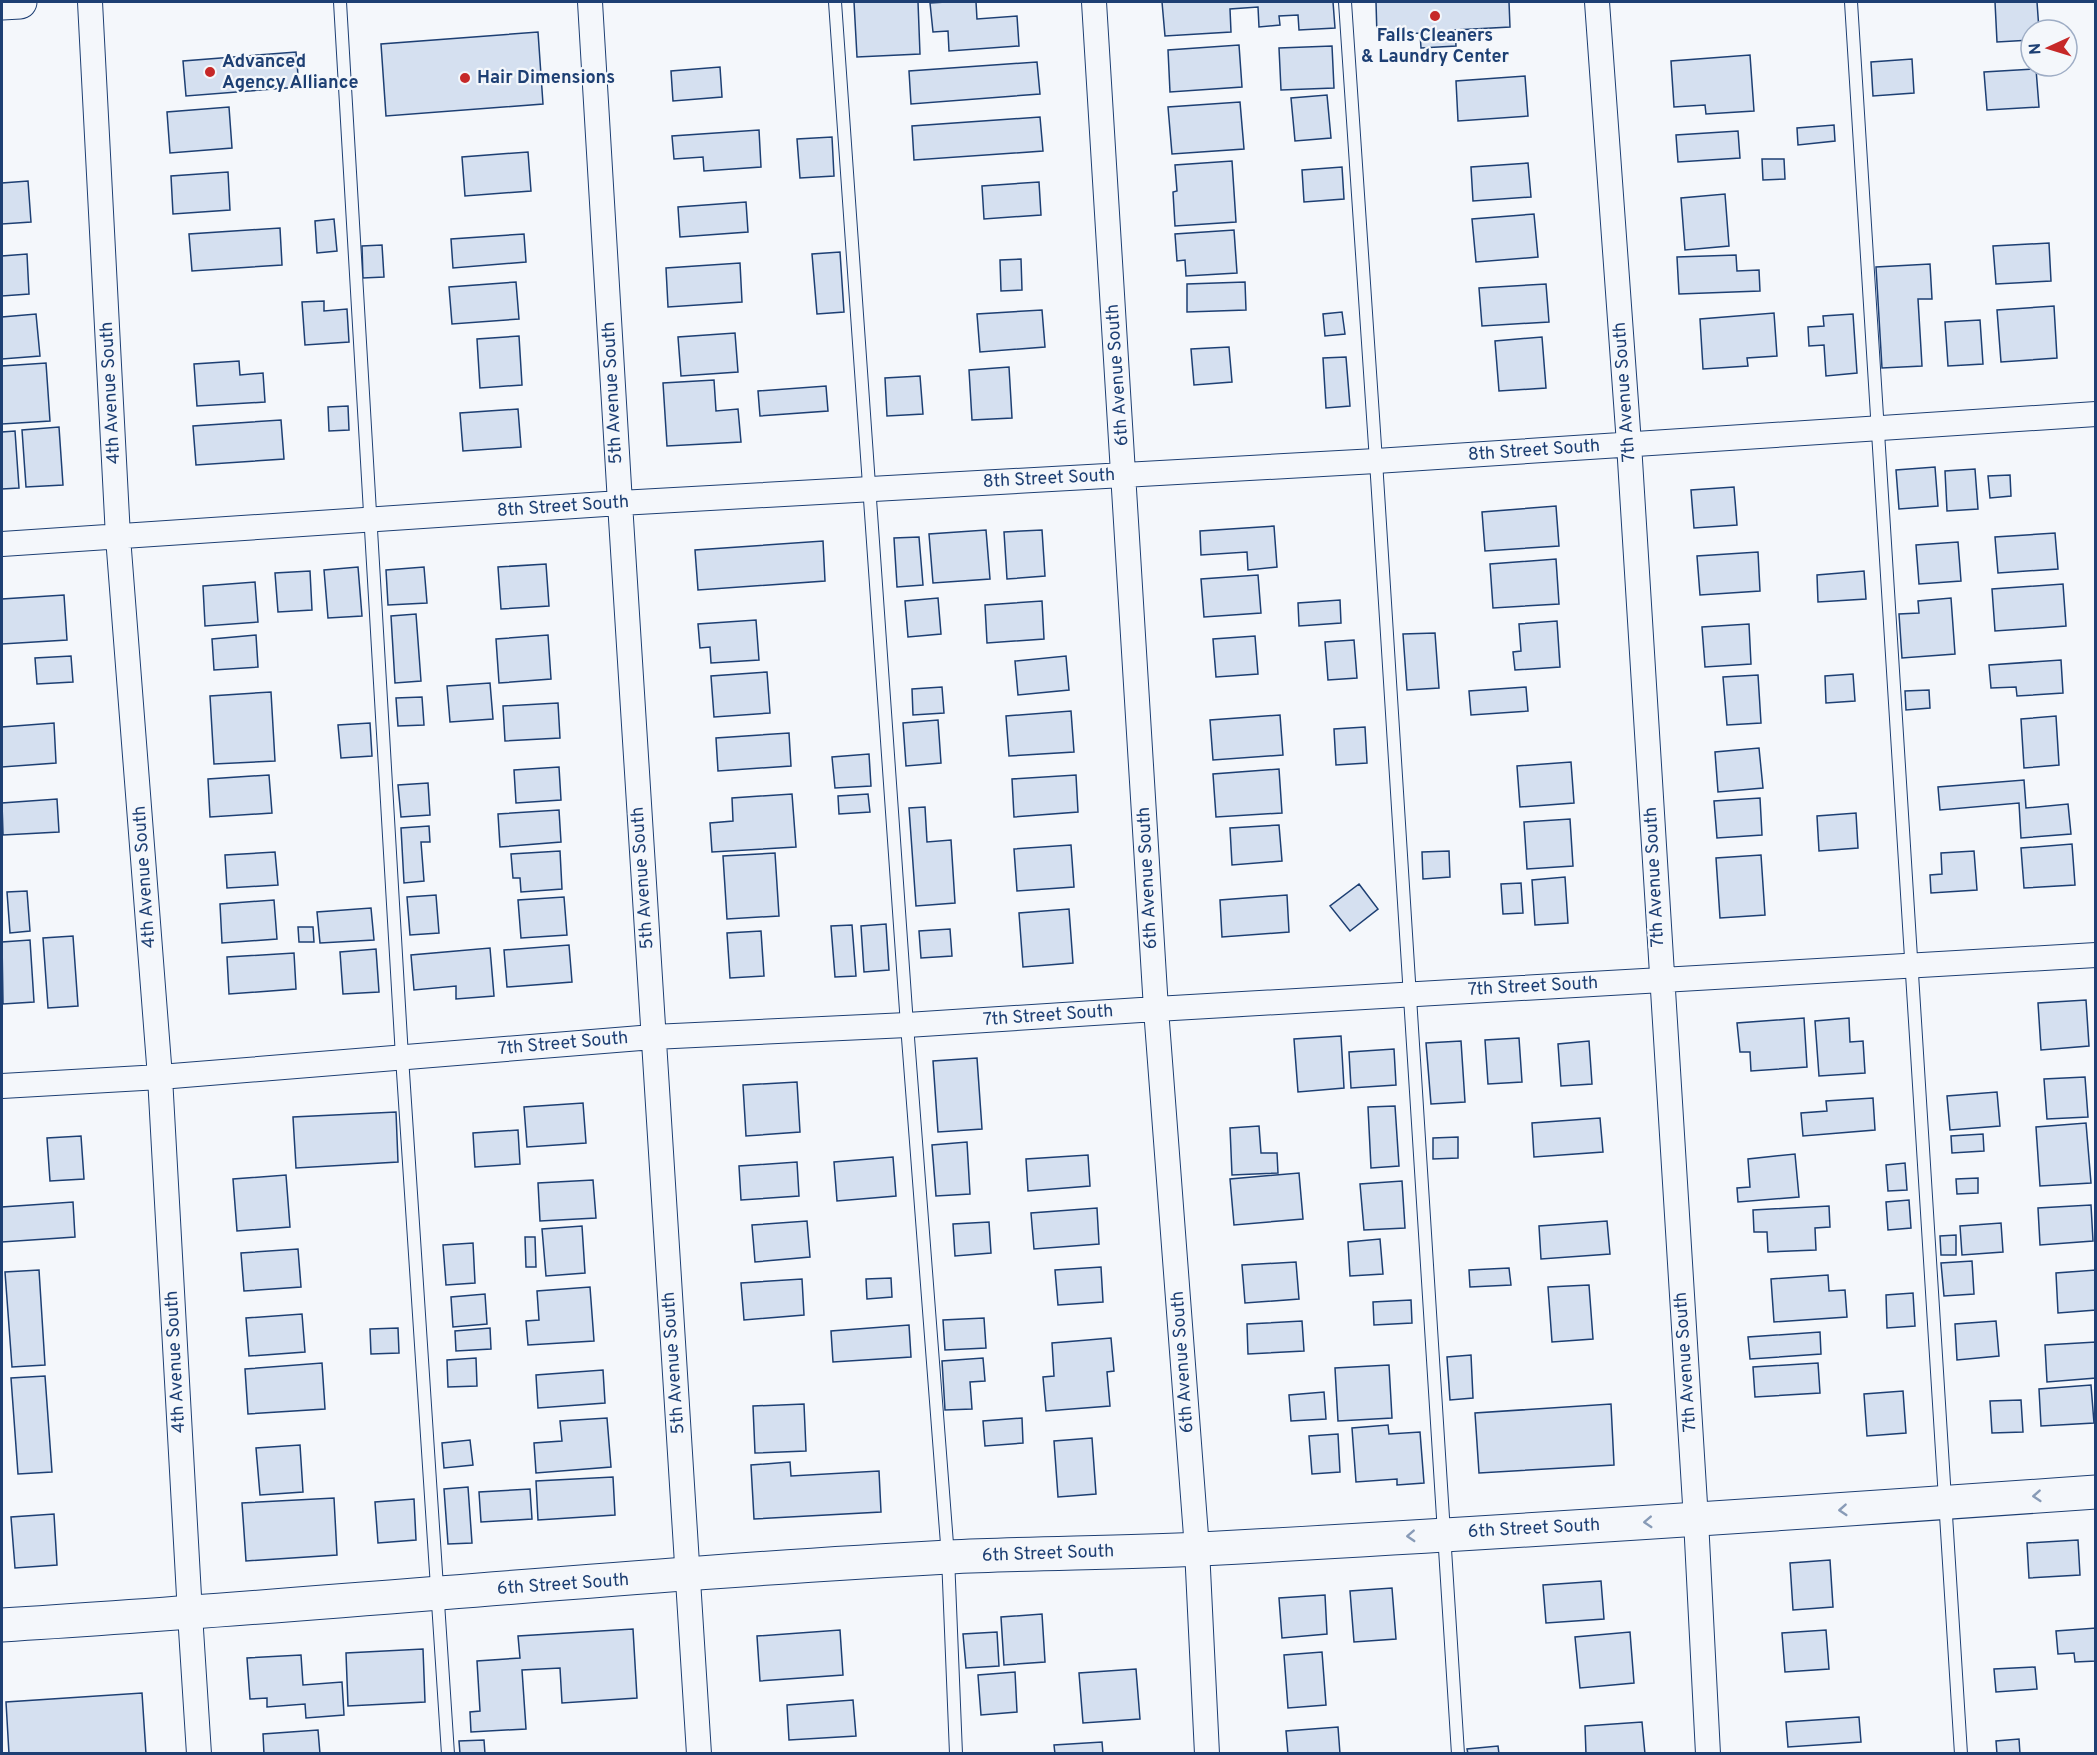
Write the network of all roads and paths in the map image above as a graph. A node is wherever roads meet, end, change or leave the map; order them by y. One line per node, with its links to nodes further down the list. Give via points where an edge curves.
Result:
1 (20, 2): 10 (main road)
2 (90, 2): 19 (street, 4th Avenue South)
3 (340, 2): 18 (lane)
4 (590, 2): 17 (street, 5th Avenue South)
5 (836, 2): 16 (lane)
6 (1094, 2): 15 (street, 6th Avenue South)
7 (1345, 2): 14 (lane)
8 (1597, 2): 13 (street, 7th Avenue South)
9 (1851, 2): 12 (lane)
10 (2, 3)
11 (2096, 414): 12 (street, 8th Street South)
12 (1878, 428): 13 (street, 8th Street South); 22 (lane)
13 (1629, 444): 14 (street, 8th Street South); 23 (street, 7th Avenue South)
14 (1376, 461): 15 (street, 8th Street South); 24 (lane)
15 (1124, 475): 16 (street, 8th Street South); 25 (street, 6th Avenue South)
16 (870, 489): 17 (street, 8th Street South); 26 (lane)
17 (620, 502): 18 (street, 8th Street South); 27 (street, 5th Avenue South)
18 (369, 520): 19 (street, 8th Street South); 28 (lane)
19 (118, 537): 20 (street, 8th Street South); 29 (street, 4th Avenue South)
20 (2, 544)
21 (2096, 956): 22 (street, 7th Street South)
22 (1911, 966): 23 (street, 7th Street South); 32 (lane)
23 (1661, 980): 24 (street, 7th Street South); 33 (street, 7th Avenue South)
24 (1409, 994): 25 (street, 7th Street South); 34 (lane)
25 (1156, 1009): 26 (street, 7th Street South); 35 (street, 6th Avenue South)
26 (907, 1025): 27 (street, 7th Street South); 36 (lane)
27 (654, 1037): 28 (street, 7th Street South); 37 (street, 5th Avenue South)
28 (402, 1057): 29 (street, 7th Street South); 38 (lane)
29 (160, 1077): 30 (street, 7th Street South); 39 (street, 4th Avenue South)
30 (2, 1086)
31 (2096, 1492): 32 (main road, 6th Street South, one-way to 32)
32 (1947, 1502): 33 (main road, 6th Street South, one-way to 33); 48 (lane)
33 (1696, 1520): 34 (main road, 6th Street South, one-way to 34); 47 (street, 7th Avenue South)
34 (1444, 1534): 35 (main road, 6th Street South, one-way to 35); 46 (lane)
35 (1197, 1549): 36 (main road, 6th Street South); 45 (street, 6th Avenue South)
36 (948, 1557): 37 (main road, 6th Street South); 44 (lane)
37 (688, 1575): 38 (main road, 6th Street South); 43 (street, 5th Avenue South)
38 (437, 1594): 39 (main road, 6th Street South); 42 (lane)
39 (190, 1614): 40 (main road, 6th Street South); 41 (street, 4th Avenue South)
40 (2, 1625)
41 (199, 1754)
42 (448, 1754)
43 (699, 1754)
44 (956, 1754)
45 (1207, 1754)
46 (1458, 1754)
47 (1708, 1754)
48 (1961, 1754)

